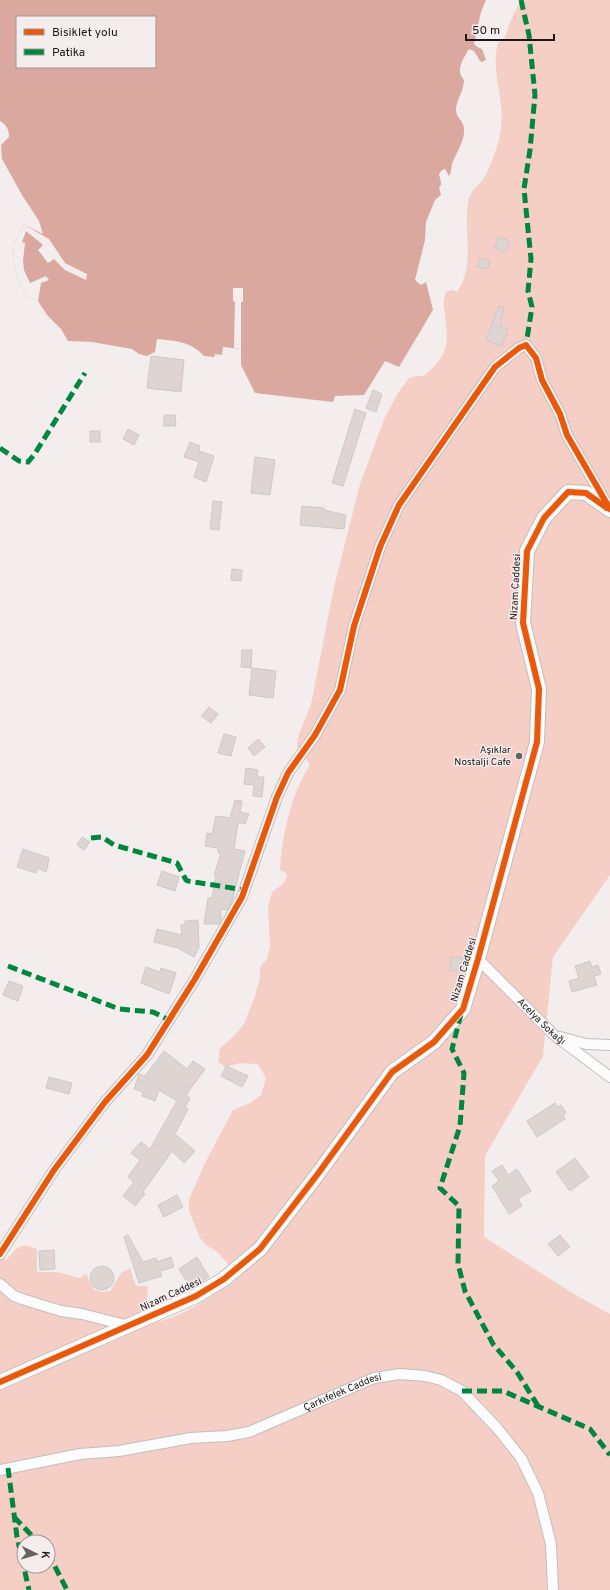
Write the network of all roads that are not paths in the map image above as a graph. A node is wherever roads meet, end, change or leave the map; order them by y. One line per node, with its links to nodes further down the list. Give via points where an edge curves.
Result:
1 (610, 510): 2 (street, Nizam Caddesi, via 586,493 568,492 544,518 527,551 523,623 539,689 537,742); 6 (street, via 567,435 560,414 542,380 536,358 526,345 518,348 495,367 399,505 380,547 354,626 340,690 315,735 288,773 242,897 147,1055 105,1102 54,1170)
2 (478, 959): 3 (street, Acelya Sokağı); 8 (street, Nizam Caddesi, via 463,1009 434,1042 392,1072 317,1176 260,1249 224,1279 196,1296)
3 (554, 1035): 4 (street, via 586,1044); 5 (street, Acelya Sokağı)
4 (610, 1045)
5 (610, 1077)
6 (0, 1254)
7 (0, 1284): 8 (street, via 14,1296 22,1299 61,1311)
8 (129, 1326): 9 (street, Nizam Caddesi)
9 (0, 1382)
10 (0, 1470): 11 (street, Çarkıfelek Caddesi, via 80,1454 119,1451 191,1438 249,1432 374,1378 400,1374 425,1376 441,1380 462,1391 498,1428 521,1458 538,1493 551,1544)
11 (553, 1590)

